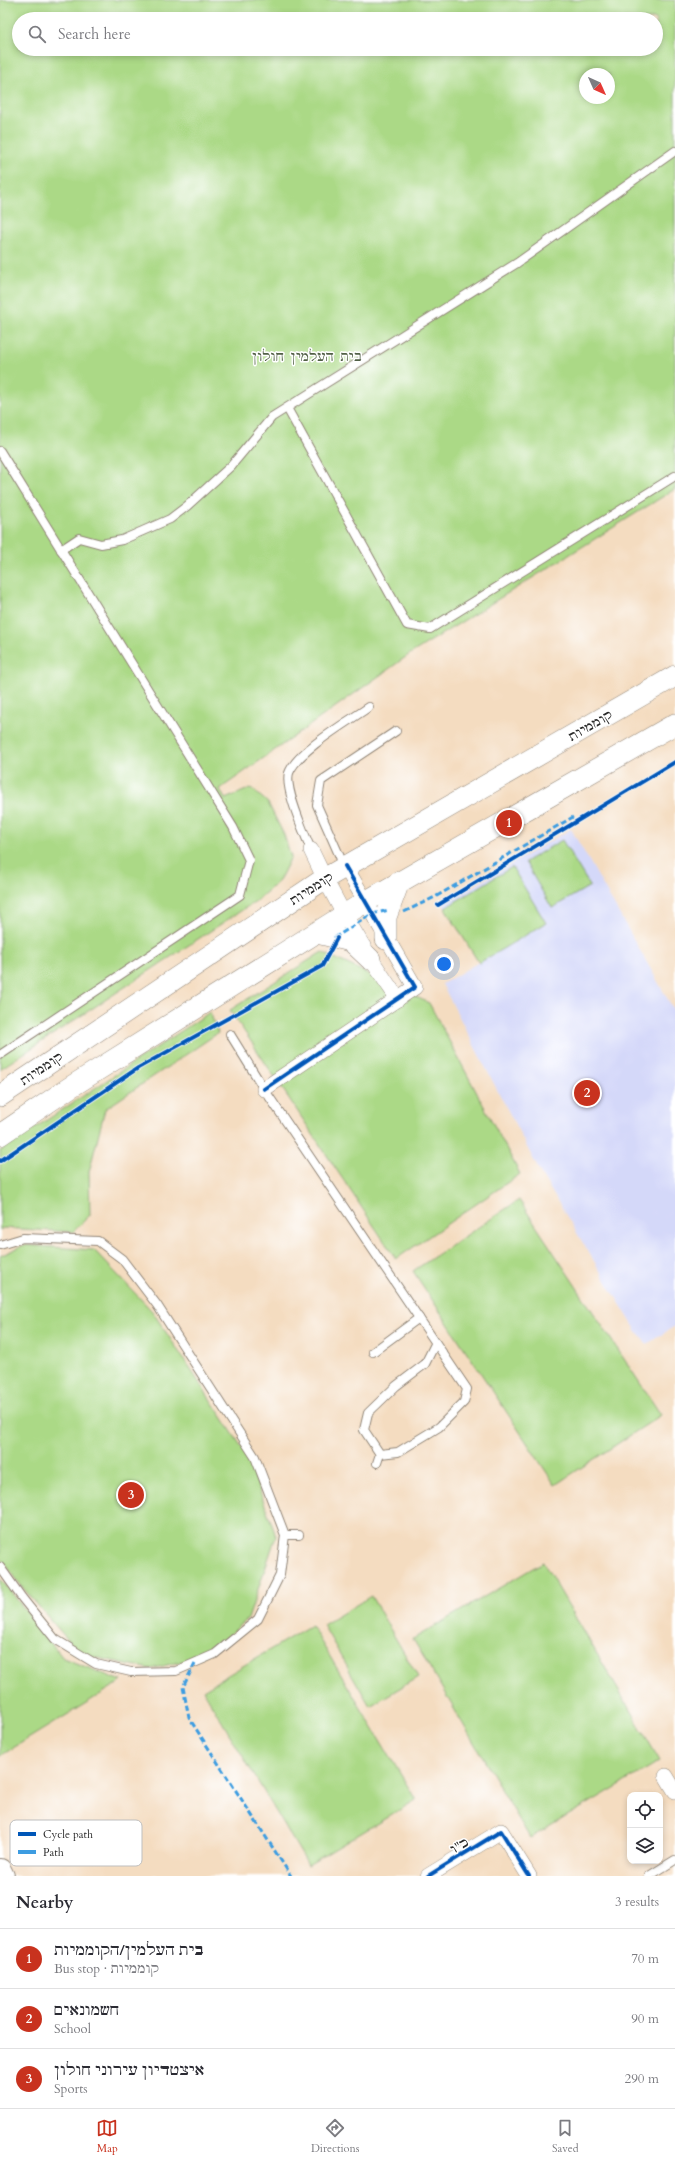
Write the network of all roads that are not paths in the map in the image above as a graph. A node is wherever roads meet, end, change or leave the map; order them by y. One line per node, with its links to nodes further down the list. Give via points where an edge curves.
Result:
1 (675, 151): 2 (lane, via 517,263)
2 (287, 408): 4 (lane, via 407,625 430,629); 5 (lane, via 272,417 231,466 170,519 122,540 101,544 79,538)
3 (0, 451): 5 (lane)
4 (675, 476)
5 (61, 550): 21 (lane, via 229,821 249,860 240,895)
6 (675, 676): 11 (main road, קוממיות)
7 (369, 707): 10 (lane, via 300,756 289,774 292,802)
8 (675, 724): 13 (main road)
9 (396, 731): 11 (lane, via 321,781 317,805)
10 (311, 850): 12 (street)
11 (345, 866): 12 (main road, קוממיות); 14 (street)
12 (324, 879): 15 (street); 23 (main road, קוממיות)
13 (399, 882): 14 (main road); 17 (main road, via 386,917)
14 (365, 902): 15 (main road); 17 (street)
15 (346, 915): 16 (main road); 18 (street)
16 (317, 933): 18 (main road, via 351,941); 24 (main road, via 69,1088)
17 (386, 939): 19 (street, via 415,987)
18 (370, 959): 19 (street)
19 (398, 999): 22 (street)
20 (230, 1034): 22 (lane)
21 (0, 1055)
22 (264, 1089): 26 (lane)
23 (0, 1096)
24 (0, 1135)
25 (0, 1245): 31 (lane, via 23,1238 98,1241 122,1259 156,1305 255,1457)
26 (419, 1318): 27 (lane); 28 (lane)
27 (435, 1344): 29 (lane, via 425,1364 396,1386 368,1413 364,1430); 29 (lane, via 467,1389 464,1402 439,1427 398,1452)
28 (373, 1352)
29 (380, 1454): 30 (lane)
30 (377, 1463)
31 (285, 1535): 32 (lane); 33 (lane, via 280,1575 258,1619 215,1654 176,1671 131,1672 96,1664 55,1639)
32 (299, 1535)
33 (0, 1566)
34 (666, 1776): 35 (street)
35 (675, 1791)
36 (675, 1860): 41 (lane)
37 (0, 1870): 38 (highway)
38 (3, 1876)
39 (428, 1876): 40 (street, כ"ו, via 501,1831)
40 (529, 1876)
41 (649, 1876)

